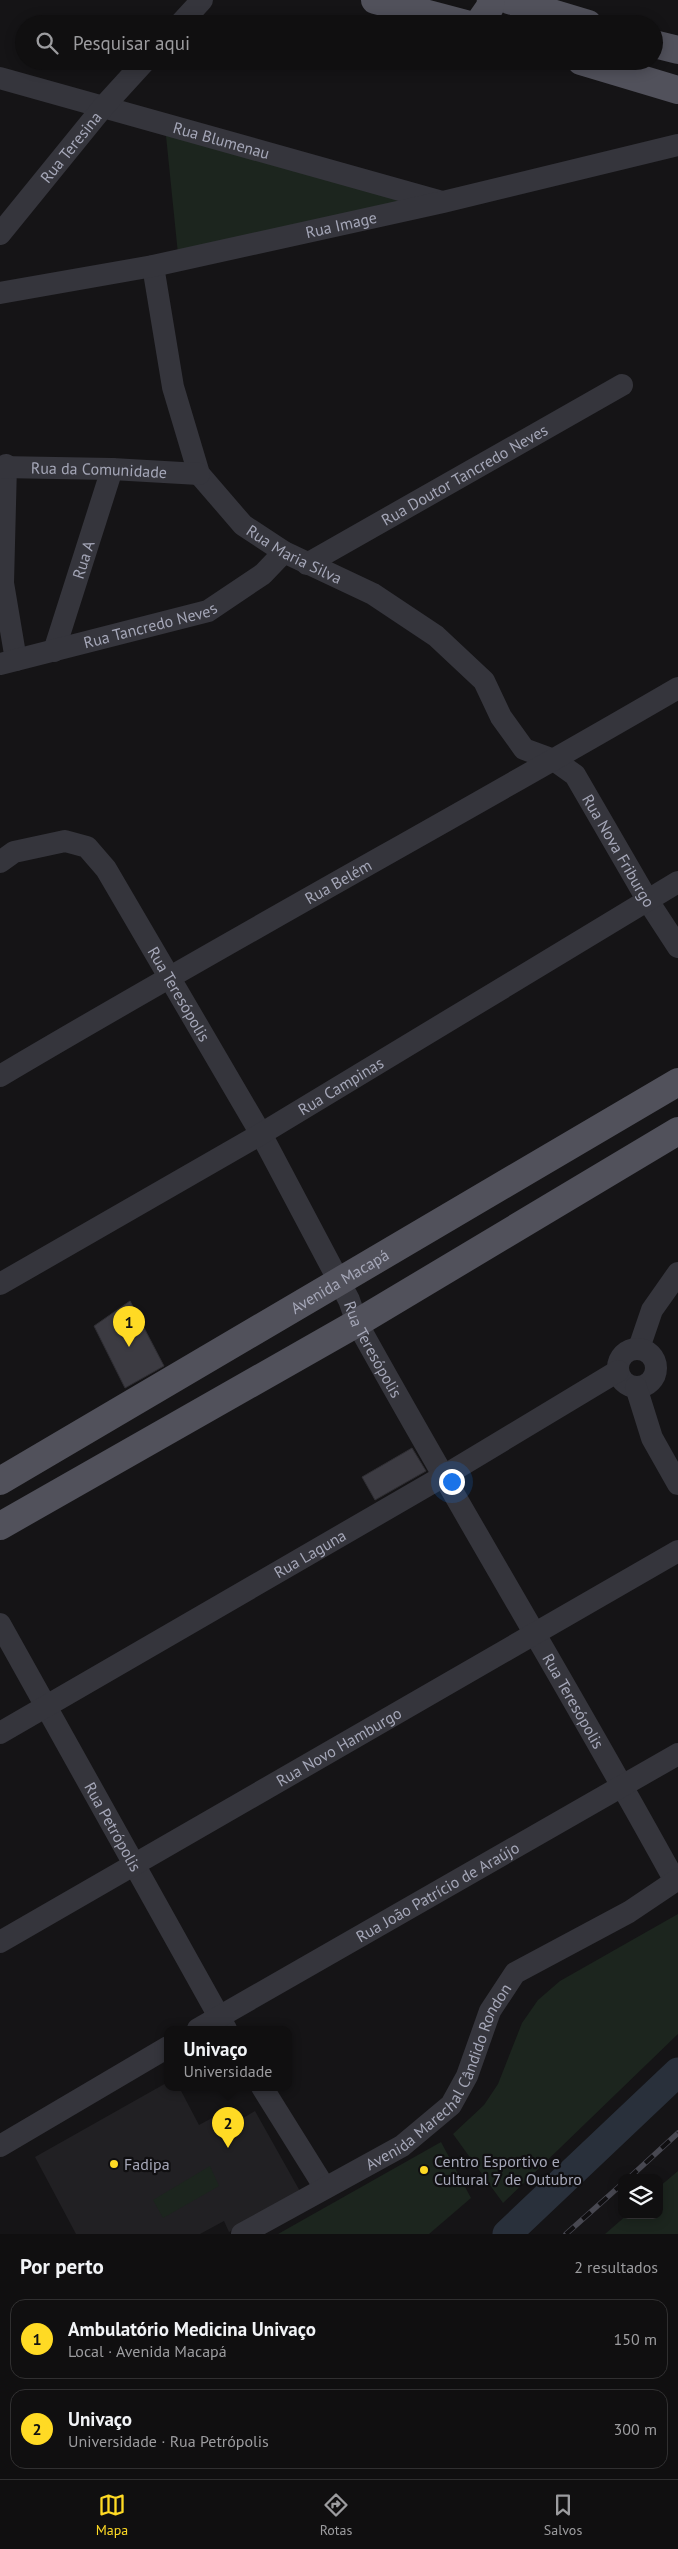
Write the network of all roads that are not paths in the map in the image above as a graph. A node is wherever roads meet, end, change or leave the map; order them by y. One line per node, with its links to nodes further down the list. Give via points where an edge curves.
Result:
1 (202, 0): 5 (street)
2 (375, 0): 6 (main road)
3 (491, 0): 7 (main road)
4 (509, 0): 8 (main road)
5 (188, 15)
6 (432, 15)
7 (484, 15)
8 (558, 15)
9 (663, 46): 10 (main road)
10 (678, 50)
11 (137, 70): 15 (street, Rua Teresina)
12 (611, 70): 14 (main road)
13 (0, 78): 15 (street, Rua Blumenau)
14 (678, 90)
15 (104, 106): 17 (street, Rua Blumenau); 18 (street, Rua Teresina)
16 (678, 145): 17 (street, Rua Image)
17 (442, 202): 19 (street, Rua Image)
18 (0, 234)
19 (153, 266): 20 (street, Rua Image); 24 (street, Rua Maria Silva, via 173,387)
20 (0, 293)
21 (622, 385): 26 (street, Rua Doutor Tancredo Neves)
22 (3, 466): 23 (street, Rua da Comunidade); 28 (street, via 3,582)
23 (112, 469): 24 (street, Rua da Comunidade); 27 (street, Rua A)
24 (199, 474): 25 (street, Rua Maria Silva, via 243,525)
25 (284, 552): 26 (street, Rua Maria Silva); 27 (street, Rua Tancredo Neves, via 262,574 208,611)
26 (307, 564): 30 (street, Rua Maria Silva, via 373,594 436,636 484,681 500,717 524,749)
27 (54, 651): 28 (street, Rua Tancredo Neves)
28 (8, 662)
29 (678, 688): 30 (street, Rua Belém)
30 (554, 760): 33 (street, Rua Nova Friburgo, via 575,775); 35 (street, Rua Belém)
31 (0, 862): 35 (street, Rua Teresópolis, via 14,852 65,841 87,847 106,869)
32 (678, 882): 33 (street, Rua Campinas)
33 (648, 901): 34 (street, Rua Nova Friburgo); 39 (street, Rua Campinas)
34 (678, 947)
35 (170, 976): 36 (street, Rua Belém); 39 (street, Rua Teresópolis)
36 (0, 1076)
37 (678, 1082): 41 (main road, Avenida Macapá)
38 (678, 1131): 43 (main road)
39 (261, 1134): 41 (street, Rua Teresópolis); 42 (street, Rua Campinas)
40 (678, 1273): 44 (street, via 652,1310)
41 (339, 1280): 43 (street, Rua Teresópolis); 48 (main road, Avenida Macapá)
42 (0, 1284)
43 (357, 1324): 47 (street, Rua Teresópolis); 50 (main road)
44 (639, 1348): 45 (street, via 623,1354); 46 (street, via 655,1359 656,1372 648,1383)
45 (618, 1371): 46 (street, via 624,1382); 47 (street, Rua Laguna)
46 (636, 1387): 49 (street, via 652,1438)
47 (442, 1477): 53 (street, Rua Teresópolis); 54 (street, Rua Laguna)
48 (0, 1481)
49 (678, 1484)
50 (0, 1526)
51 (678, 1551): 53 (street, Rua Novo Hamburgo)
52 (0, 1624): 54 (street, Rua Petrópolis)
53 (536, 1632): 57 (street, Rua Teresópolis); 58 (street, Rua Novo Hamburgo)
54 (48, 1706): 55 (street, Rua Laguna); 58 (street, Rua Petrópolis)
55 (0, 1734)
56 (678, 1754): 57 (street, Rua João Patrício de Araújo)
57 (624, 1787): 59 (street, Rua Teresópolis); 61 (street, Rua João Patrício de Araújo)
58 (135, 1863): 60 (street, Rua Novo Hamburgo); 61 (street, Rua Petrópolis)
59 (677, 1880): 65 (street, Avenida Marechal Cândido Rondon, via 629,1912 515,1973 490,2011 467,2076 450,2105 402,2146)
60 (0, 1942)
61 (222, 2023)
62 (164, 2049): 64 (street)
63 (265, 2091): 65 (street)
64 (0, 2146)
65 (326, 2188): 66 (street, Avenida Marechal Cândido Rondon)
66 (242, 2234)

